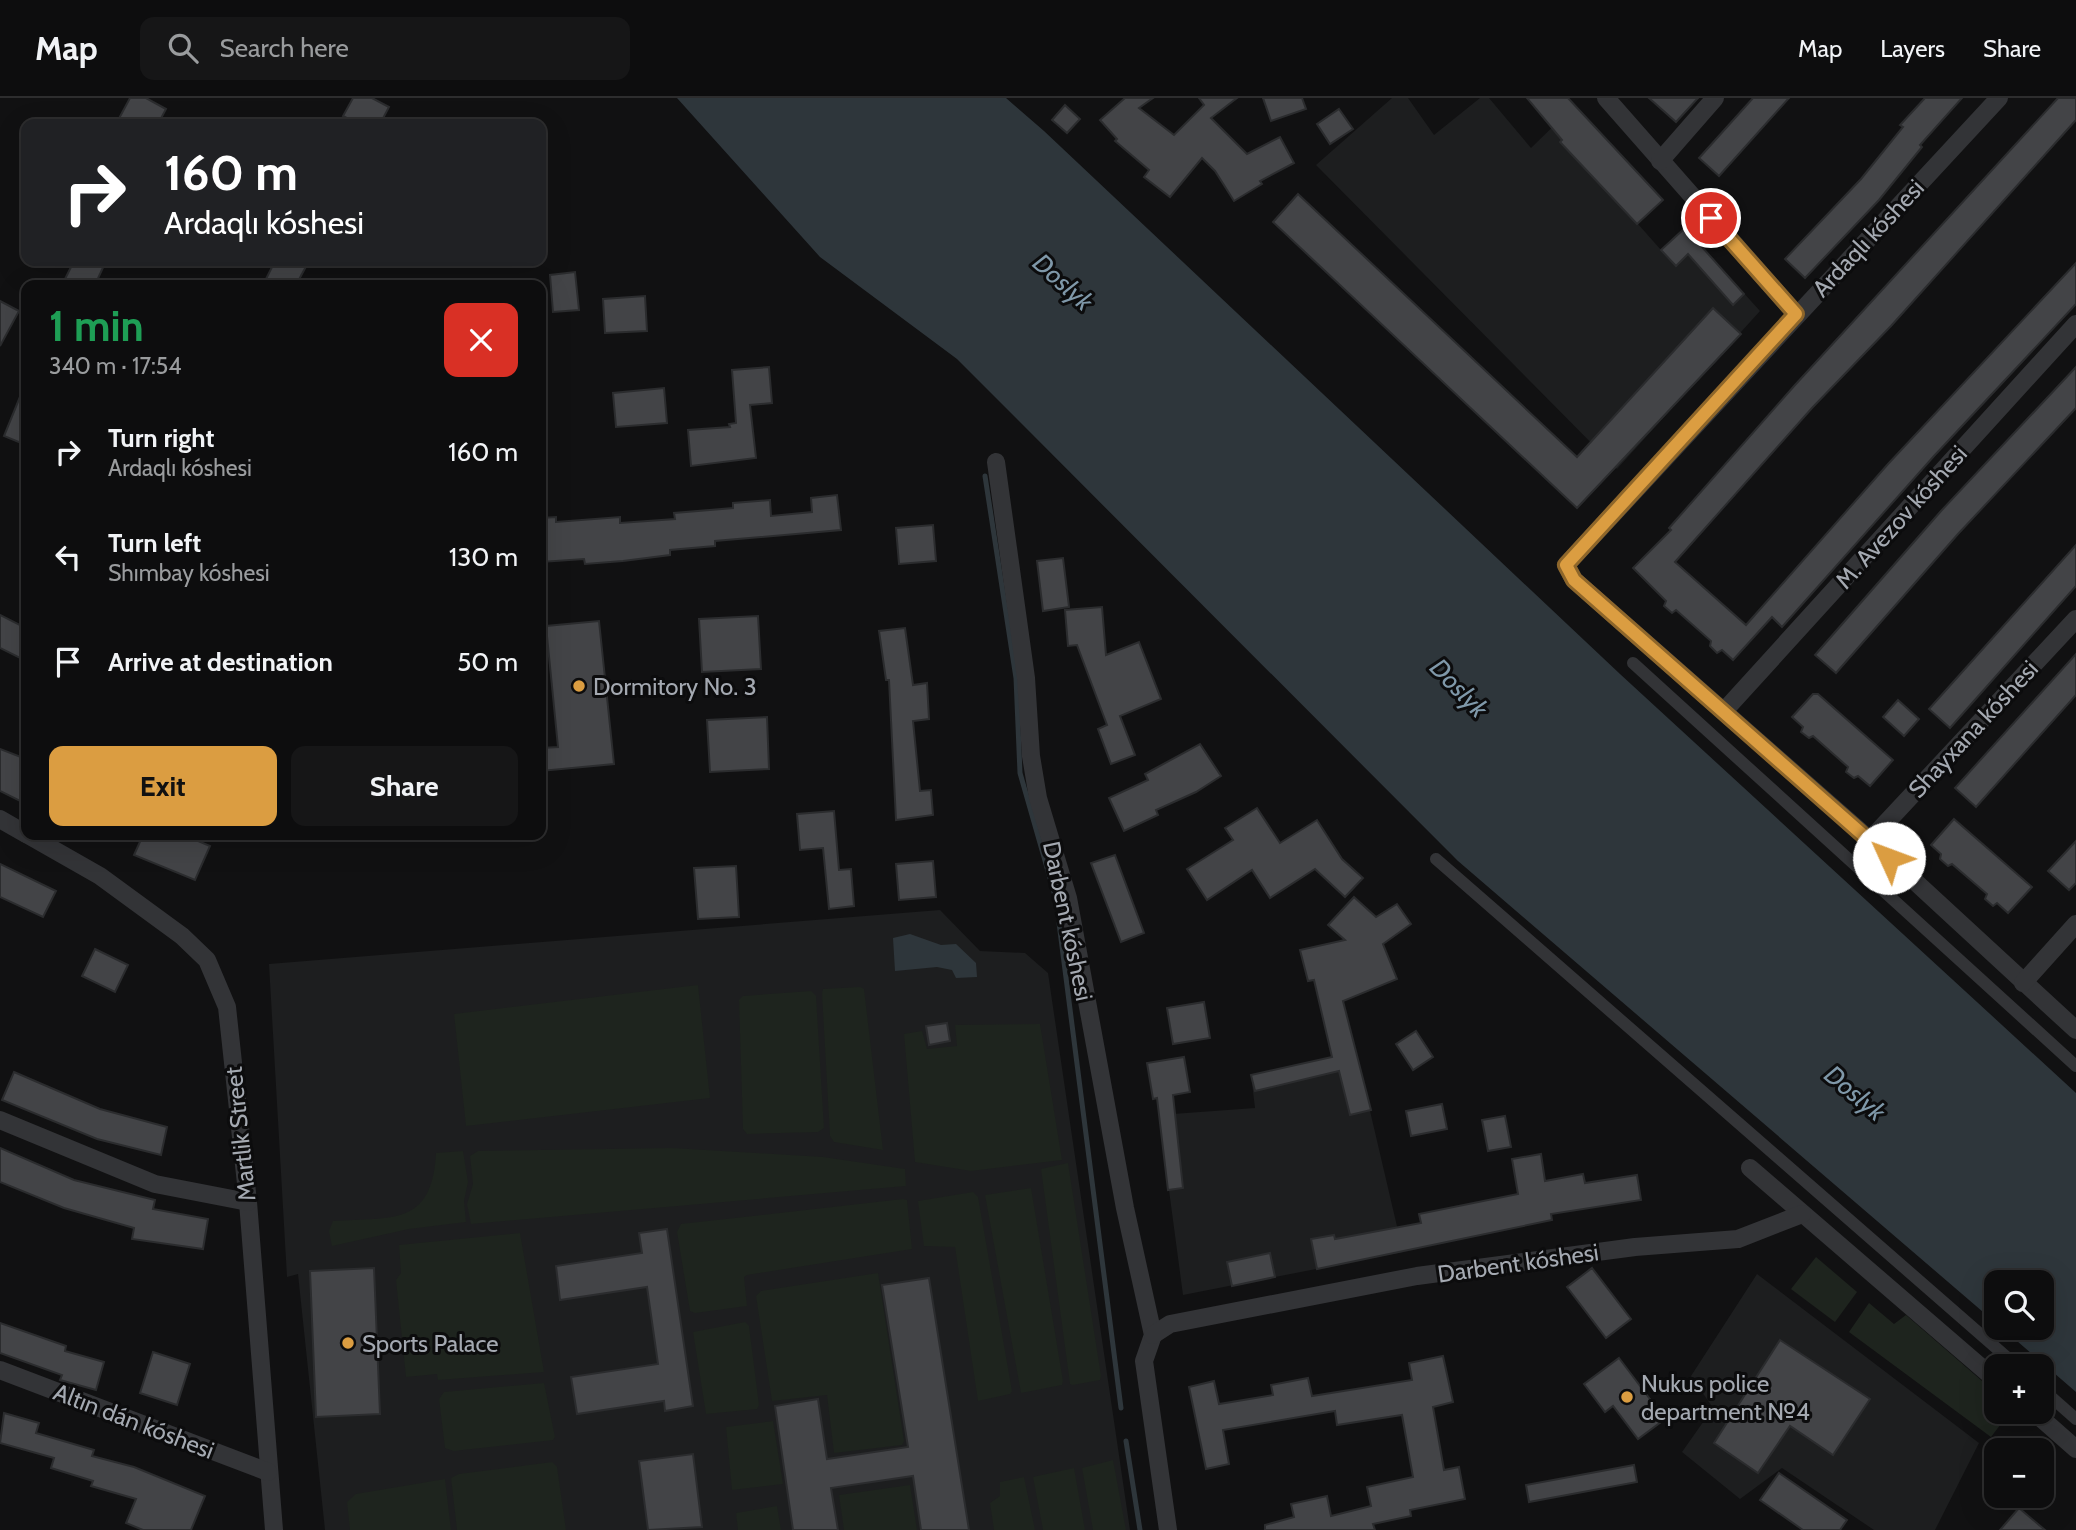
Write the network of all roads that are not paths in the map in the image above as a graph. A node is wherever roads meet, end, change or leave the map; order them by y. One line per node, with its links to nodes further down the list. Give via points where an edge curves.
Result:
1 (1606, 98): 4 (street)
2 (1716, 98): 4 (street)
3 (1999, 98): 5 (street, Ardaqlı kóshesi)
4 (1660, 161): 5 (street)
5 (1796, 314): 10 (street, Ardaqlı kóshesi, via 1566,565 1574,580)
6 (2076, 324): 10 (street, M. Avezov kóshesi)
7 (996, 462): 24 (street, Darbent kóshesi, via 1038,797 1068,898)
8 (2076, 619): 14 (street, Shayxana kóshesi)
9 (1633, 663): 19 (street)
10 (1725, 710): 14 (street)
11 (0, 819): 12 (street, Martlik Street)
12 (21, 831)
13 (37, 840): 22 (street, Martlik Street, via 100,876 207,960 227,1007)
14 (1870, 840): 17 (street)
15 (1436, 859): 25 (street)
16 (2076, 924): 17 (street)
17 (2023, 983): 18 (street)
18 (2076, 1030)
19 (2076, 1066)
20 (0, 1120): 22 (street, via 155,1184)
21 (1750, 1168): 23 (street)
22 (247, 1202): 32 (street, Martlik Street)
23 (1802, 1214): 24 (street, Darbent kóshesi, via 1738,1239 1635,1247 1418,1276 1170,1324); 27 (street)
24 (1153, 1335): 34 (street, Darbent kóshesi, via 1144,1361)
25 (2003, 1354)
26 (0, 1370): 32 (street, Altın dán kóshesi)
27 (1984, 1370)
28 (2054, 1400): 29 (street)
29 (2076, 1419)
30 (2048, 1424): 31 (street)
31 (2076, 1449)
32 (268, 1472): 33 (street, Martlik Street)
33 (274, 1530)
34 (1168, 1530)

